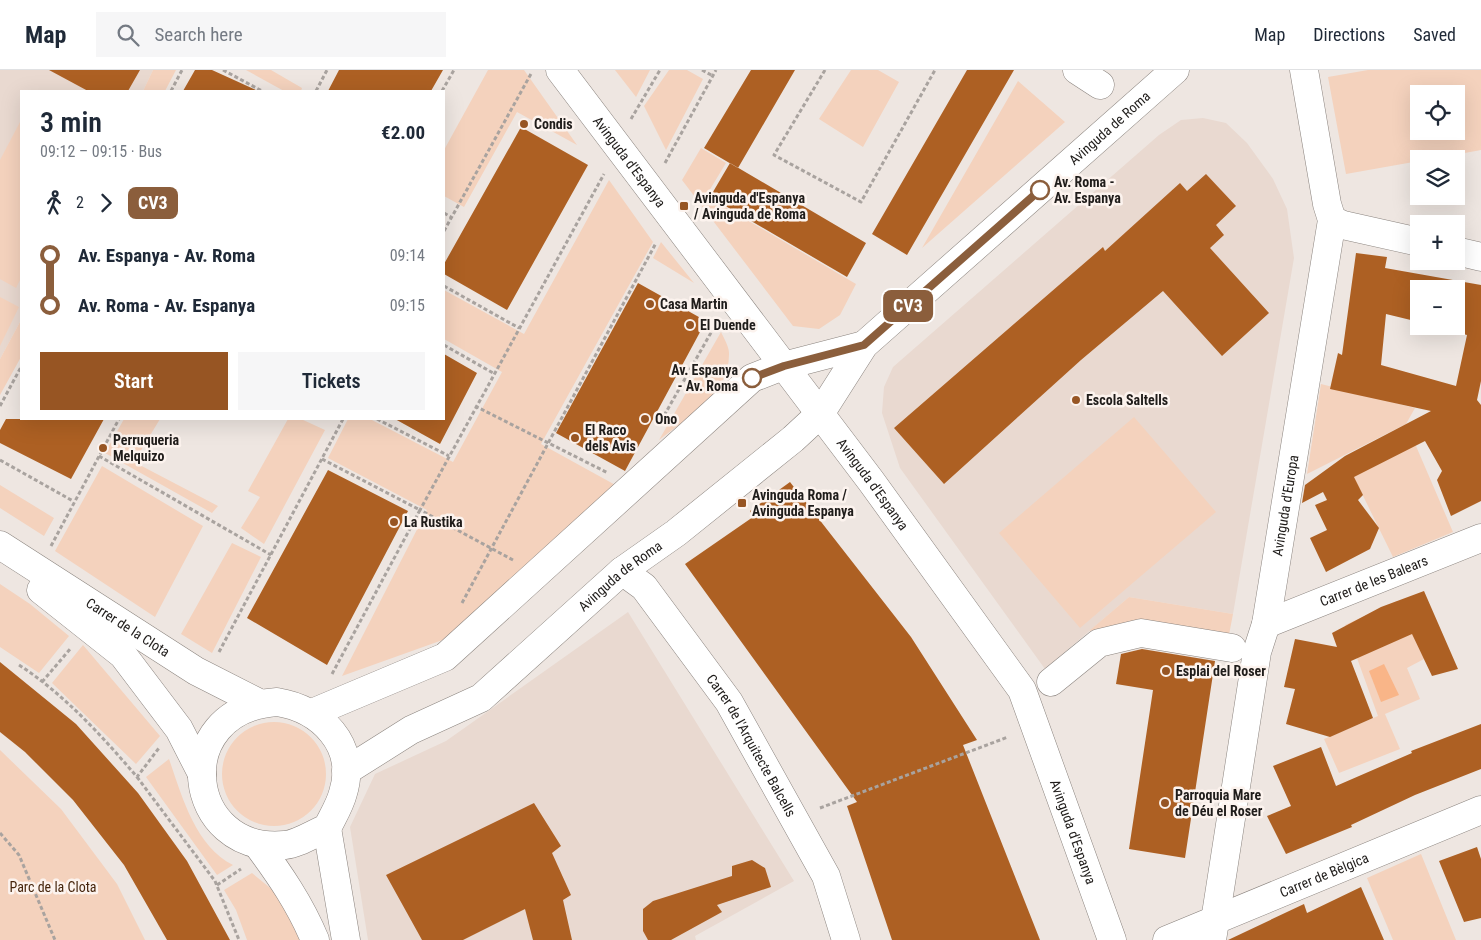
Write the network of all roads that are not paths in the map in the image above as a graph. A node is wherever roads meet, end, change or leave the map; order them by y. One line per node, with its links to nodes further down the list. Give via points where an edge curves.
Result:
1 (560, 70): 11 (street, Avinguda d'Espanya)
2 (1076, 70): 5 (street)
3 (1175, 70): 10 (street, Avinguda de Roma)
4 (1304, 70): 6 (street, Avinguda d'Europa)
5 (1100, 84)
6 (1332, 220): 7 (street); 17 (street, Avinguda d'Europa)
7 (1410, 240)
8 (1465, 253): 9 (street)
9 (1481, 256)
10 (864, 345): 11 (street, Avinguda de Roma); 12 (street, Avinguda de Roma)
11 (784, 366): 12 (street, Avinguda d'Espanya); 21 (street, Avinguda de Roma, via 752,378 445,657)
12 (820, 414): 16 (street, Avinguda de Roma, via 731,490); 31 (street, Avinguda d'Espanya, via 1022,690)
13 (1481, 538): 17 (street, Carrer de les Balears)
14 (0, 544): 20 (street, Carrer de la Clota, via 196,671)
15 (0, 564): 23 (street, Carrer de la Clota, via 63,606 123,655 179,729)
16 (622, 571): 22 (street, Avinguda de Roma, via 482,698 411,730); 30 (street, Carrer de l'Arquitecte Balcells, via 644,587 729,702 826,876)
17 (1266, 624): 27 (street, Avinguda d'Europa, via 1257,652)
18 (1232, 648): 19 (street, via 1141,633 1100,643)
19 (1051, 682)
20 (260, 703): 21 (street, via 295,705); 23 (street, via 238,711 219,726 207,746)
21 (312, 713): 22 (street, via 336,738)
22 (346, 771): 25 (street, via 344,792)
23 (202, 774): 26 (street, via 203,789 211,810 225,827 243,840)
24 (1481, 810): 27 (street, Carrer de Bèlgica, via 1252,906)
25 (327, 828): 26 (street, via 287,845); 29 (street)
26 (257, 844): 28 (street, via 303,912)
27 (1214, 929): 32 (street, Carrer de Bèlgica)
28 (315, 940)
29 (346, 940)
30 (846, 940)
31 (1112, 940)
32 (1167, 940)

